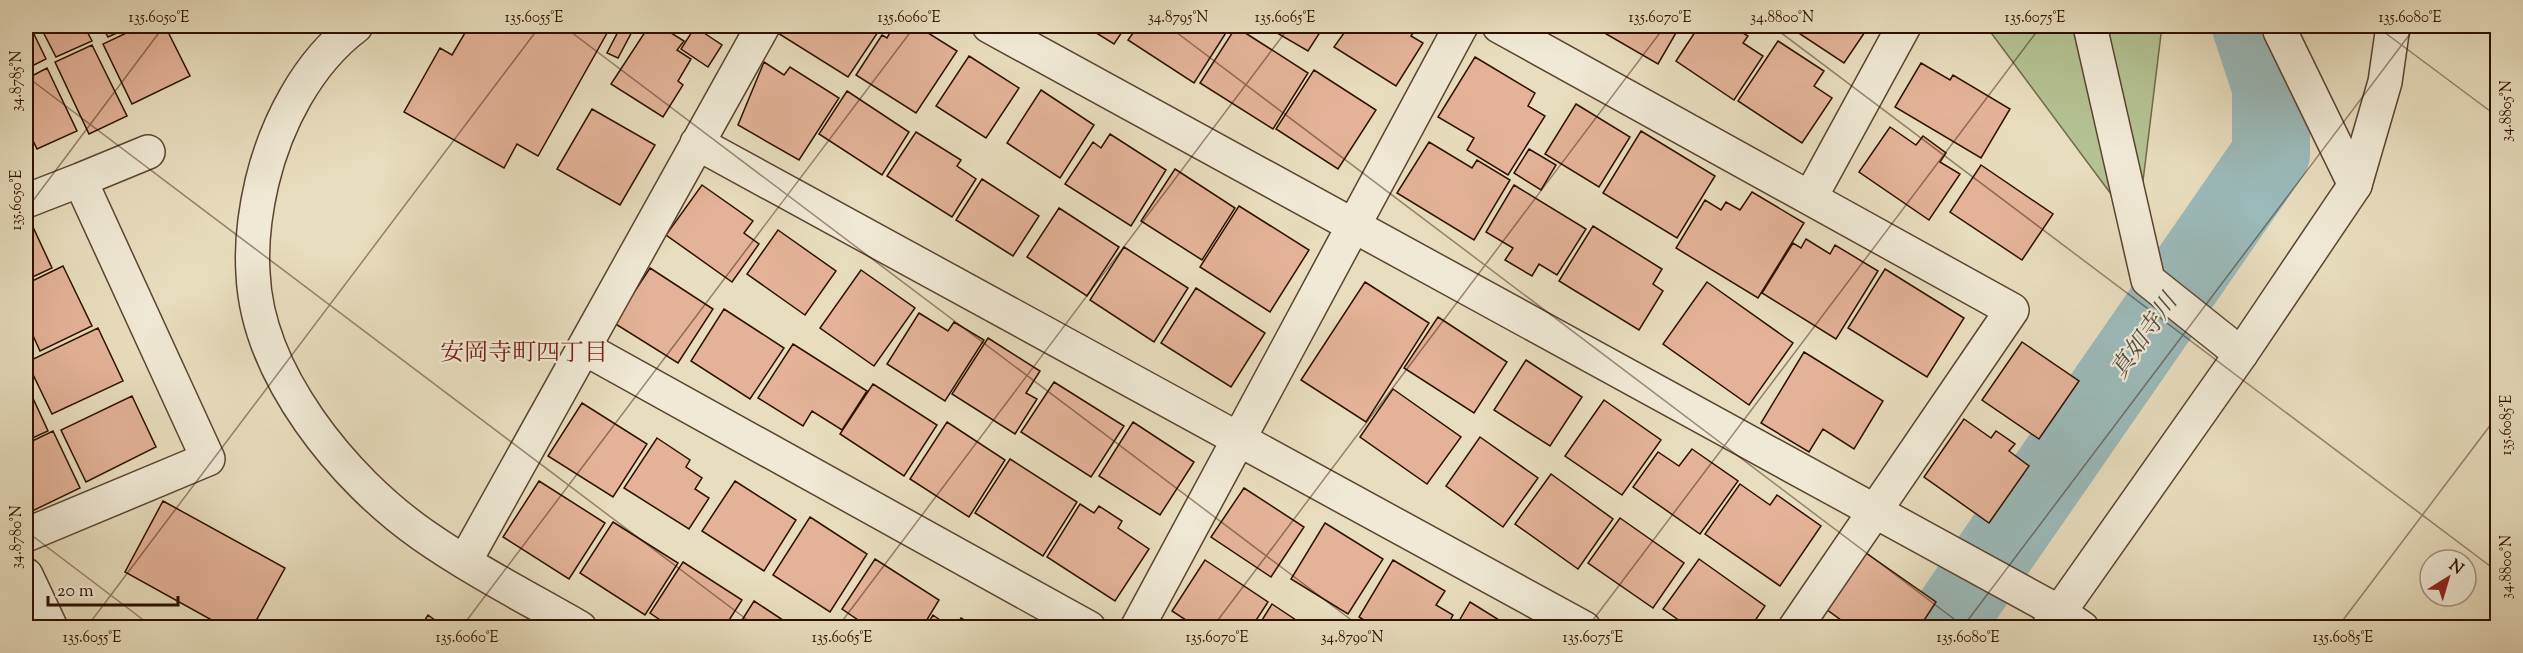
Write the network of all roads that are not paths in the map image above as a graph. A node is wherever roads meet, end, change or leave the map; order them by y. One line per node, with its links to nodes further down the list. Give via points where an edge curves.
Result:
1 (356, 26): 22 (street, via 310,73 283,119 264,173 254,217 253,274 261,320 280,371 304,414 346,466 384,504)
2 (763, 26): 10 (street)
3 (989, 26): 16 (street)
4 (1461, 26): 16 (street)
5 (1499, 26): 14 (street)
6 (1904, 26): 14 (street)
7 (2090, 26): 18 (street, via 2148,280)
8 (2280, 26): 13 (street)
9 (2393, 26): 13 (street, via 2385,82)
10 (697, 143): 17 (street); 19 (street)
11 (148, 152): 12 (street)
12 (80, 180): 15 (street); 21 (street, via 208,459)
13 (2355, 185): 18 (street)
14 (1810, 198): 20 (street, via 2012,310)
15 (26, 201)
16 (1353, 226): 19 (street); 20 (street)
17 (584, 348): 22 (street); 27 (street)
18 (2241, 354): 24 (street)
19 (1239, 439): 28 (street); 29 (street)
20 (1875, 511): 24 (street); 30 (street)
21 (26, 535)
22 (465, 561): 26 (street)
23 (26, 575): 25 (street)
24 (2063, 622)
25 (51, 627)
26 (580, 627)
27 (1089, 627)
28 (1137, 627)
29 (1584, 627)
30 (1795, 627)

